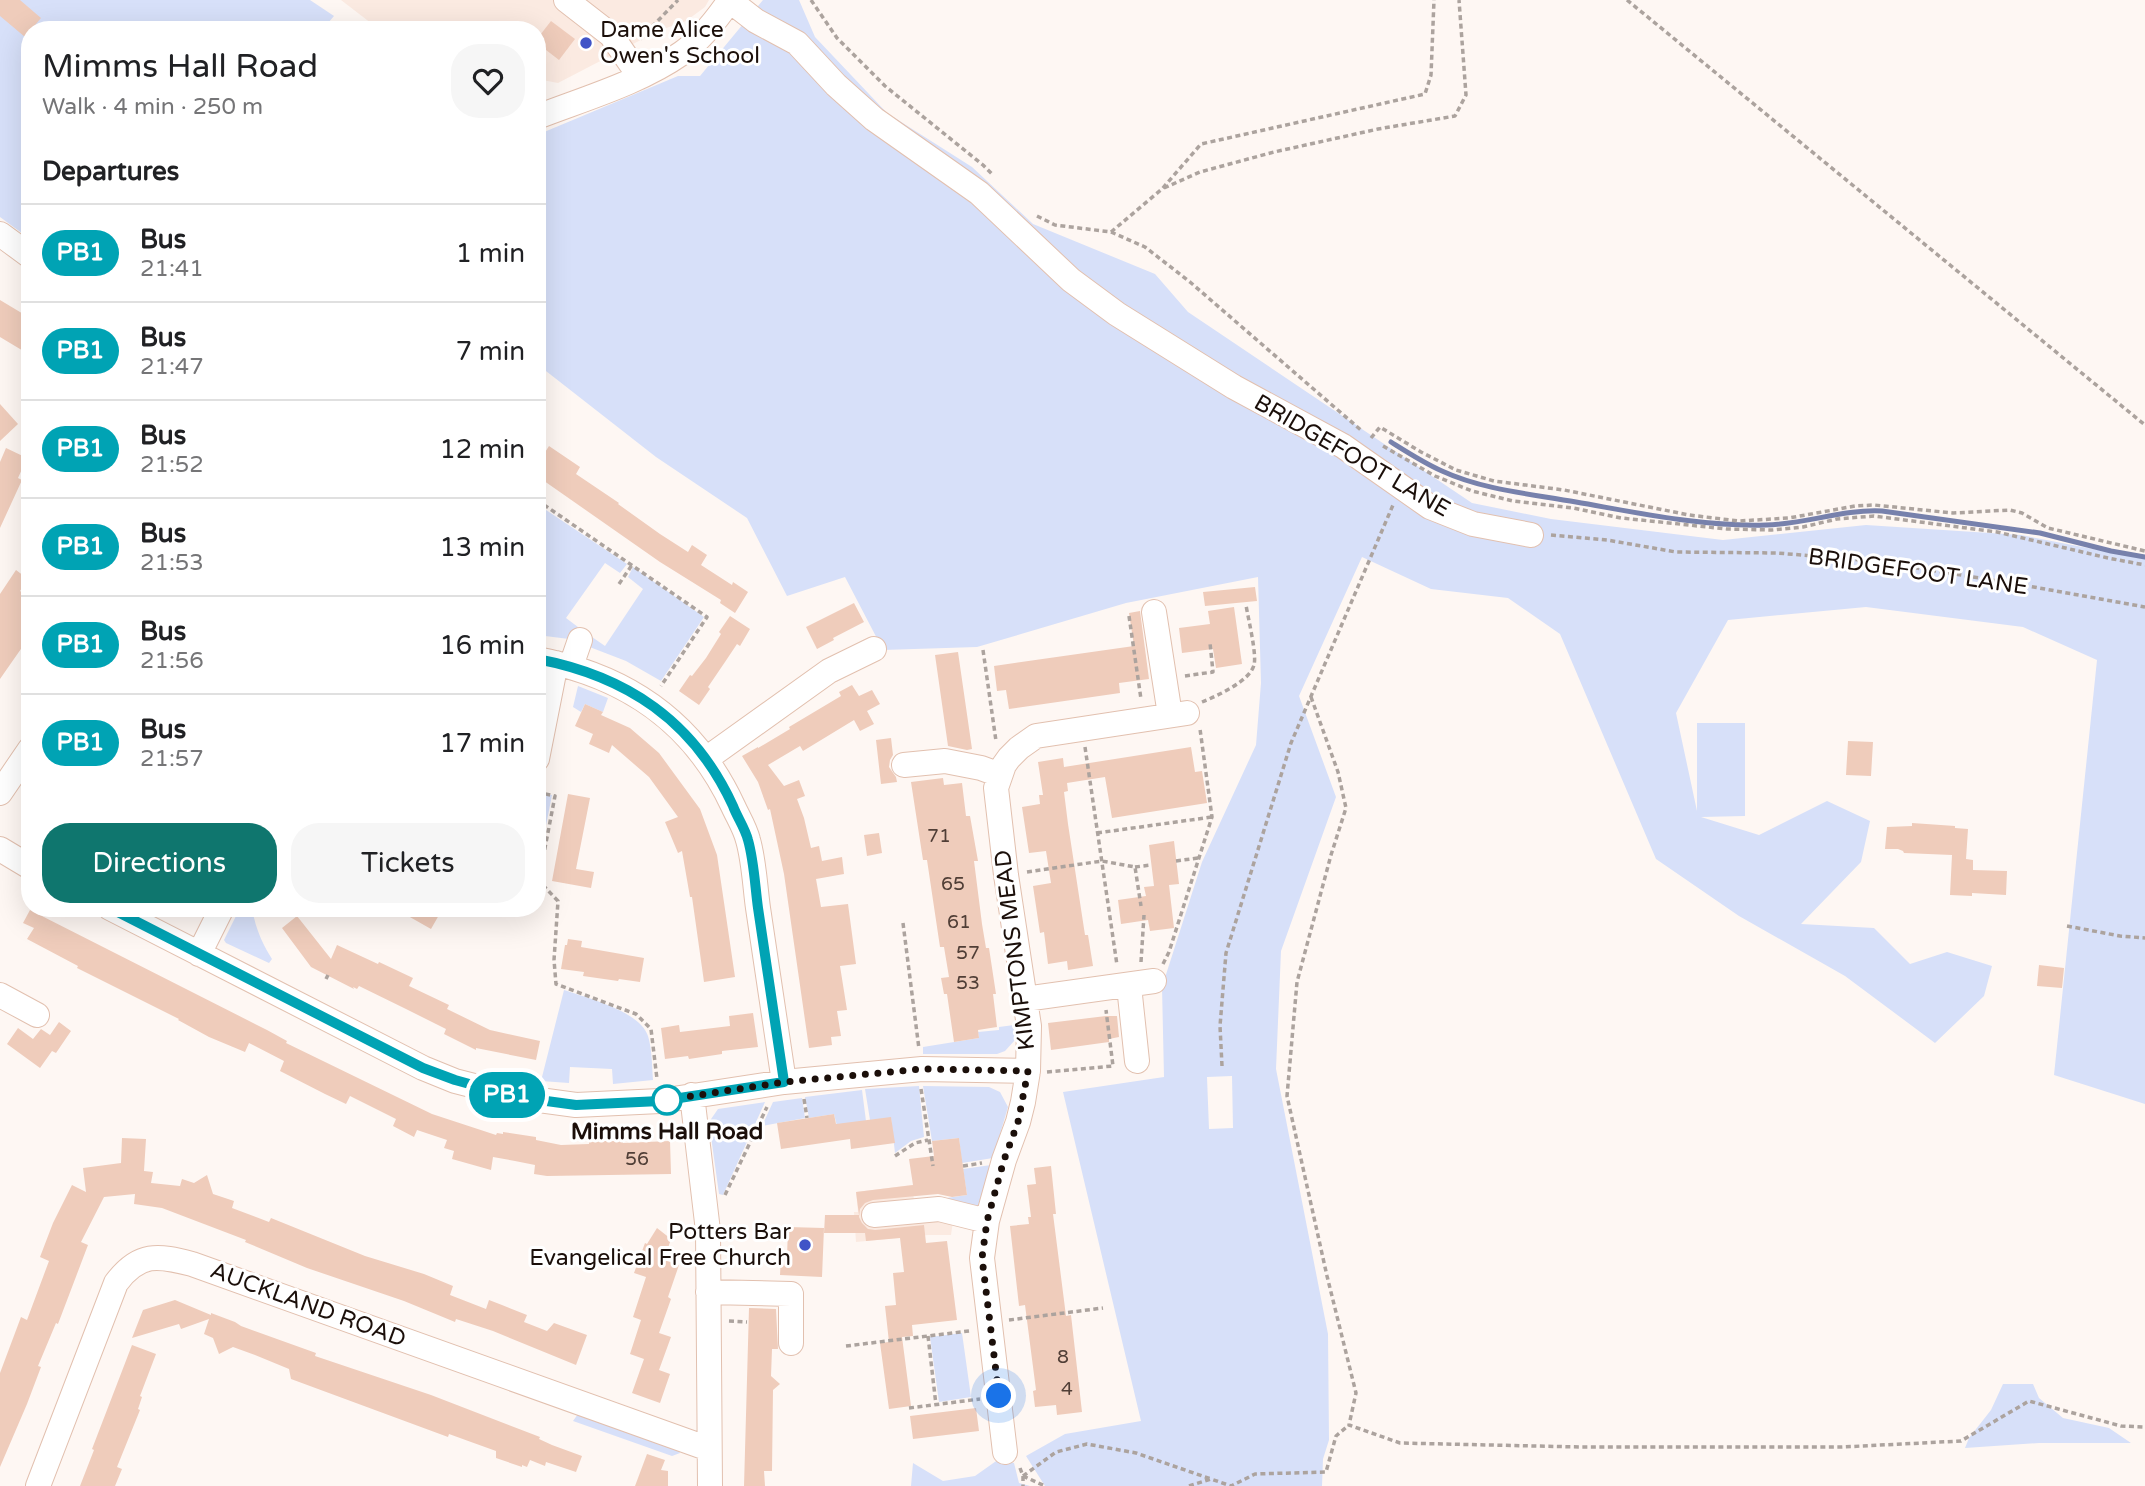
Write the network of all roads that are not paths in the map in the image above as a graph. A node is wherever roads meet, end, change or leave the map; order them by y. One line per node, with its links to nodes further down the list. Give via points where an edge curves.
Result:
1 (566, 0): 3 (street, via 611,35)
2 (730, 0): 3 (street, via 683,52); 7 (street, BRIDGEFOOT LANE, via 755,21 797,43 874,118 979,193 1071,280 1108,307 1234,387 1343,446 1430,507 1473,524)
3 (640, 77): 4 (street)
4 (546, 114)
5 (0, 234): 6 (street)
6 (21, 249)
7 (1531, 535)
8 (1154, 612): 16 (street, via 1165,680 1193,713 1036,736 1019,748)
9 (580, 640): 11 (street)
10 (874, 649): 13 (street, via 829,671)
11 (555, 662): 12 (street); 13 (street, via 606,678 650,703 681,728)
12 (546, 711)
13 (706, 759): 28 (street, via 725,788 748,840)
14 (21, 762): 17 (street)
15 (904, 765): 16 (street, via 945,761)
16 (1005, 767): 24 (street, KIMPTONS MEAD, via 996,802)
17 (0, 793)
18 (0, 849): 19 (street)
19 (21, 862)
20 (127, 917): 22 (street)
21 (218, 917): 22 (street)
22 (199, 954): 29 (street, via 455,1080 517,1097 576,1105)
23 (0, 995): 25 (street)
24 (1025, 999): 26 (street, via 1129,985); 27 (street, KIMPTONS MEAD)
25 (37, 1015)
26 (1137, 1061)
27 (1028, 1071): 28 (street, via 920,1069); 31 (street, KIMPTONS MEAD, via 1018,1122)
28 (781, 1083): 29 (street)
29 (692, 1096): 32 (street, via 708,1231)
30 (874, 1215): 31 (street, via 939,1209)
31 (987, 1221): 35 (street, KIMPTONS MEAD, via 982,1258)
32 (708, 1292): 33 (street, via 792,1294); 34 (street)
33 (791, 1343)
34 (709, 1449): 36 (street, AUCKLAND ROAD, via 192,1264 156,1257 138,1261 116,1283); 37 (street)
35 (1005, 1452)
36 (38, 1486)
37 (710, 1486)

